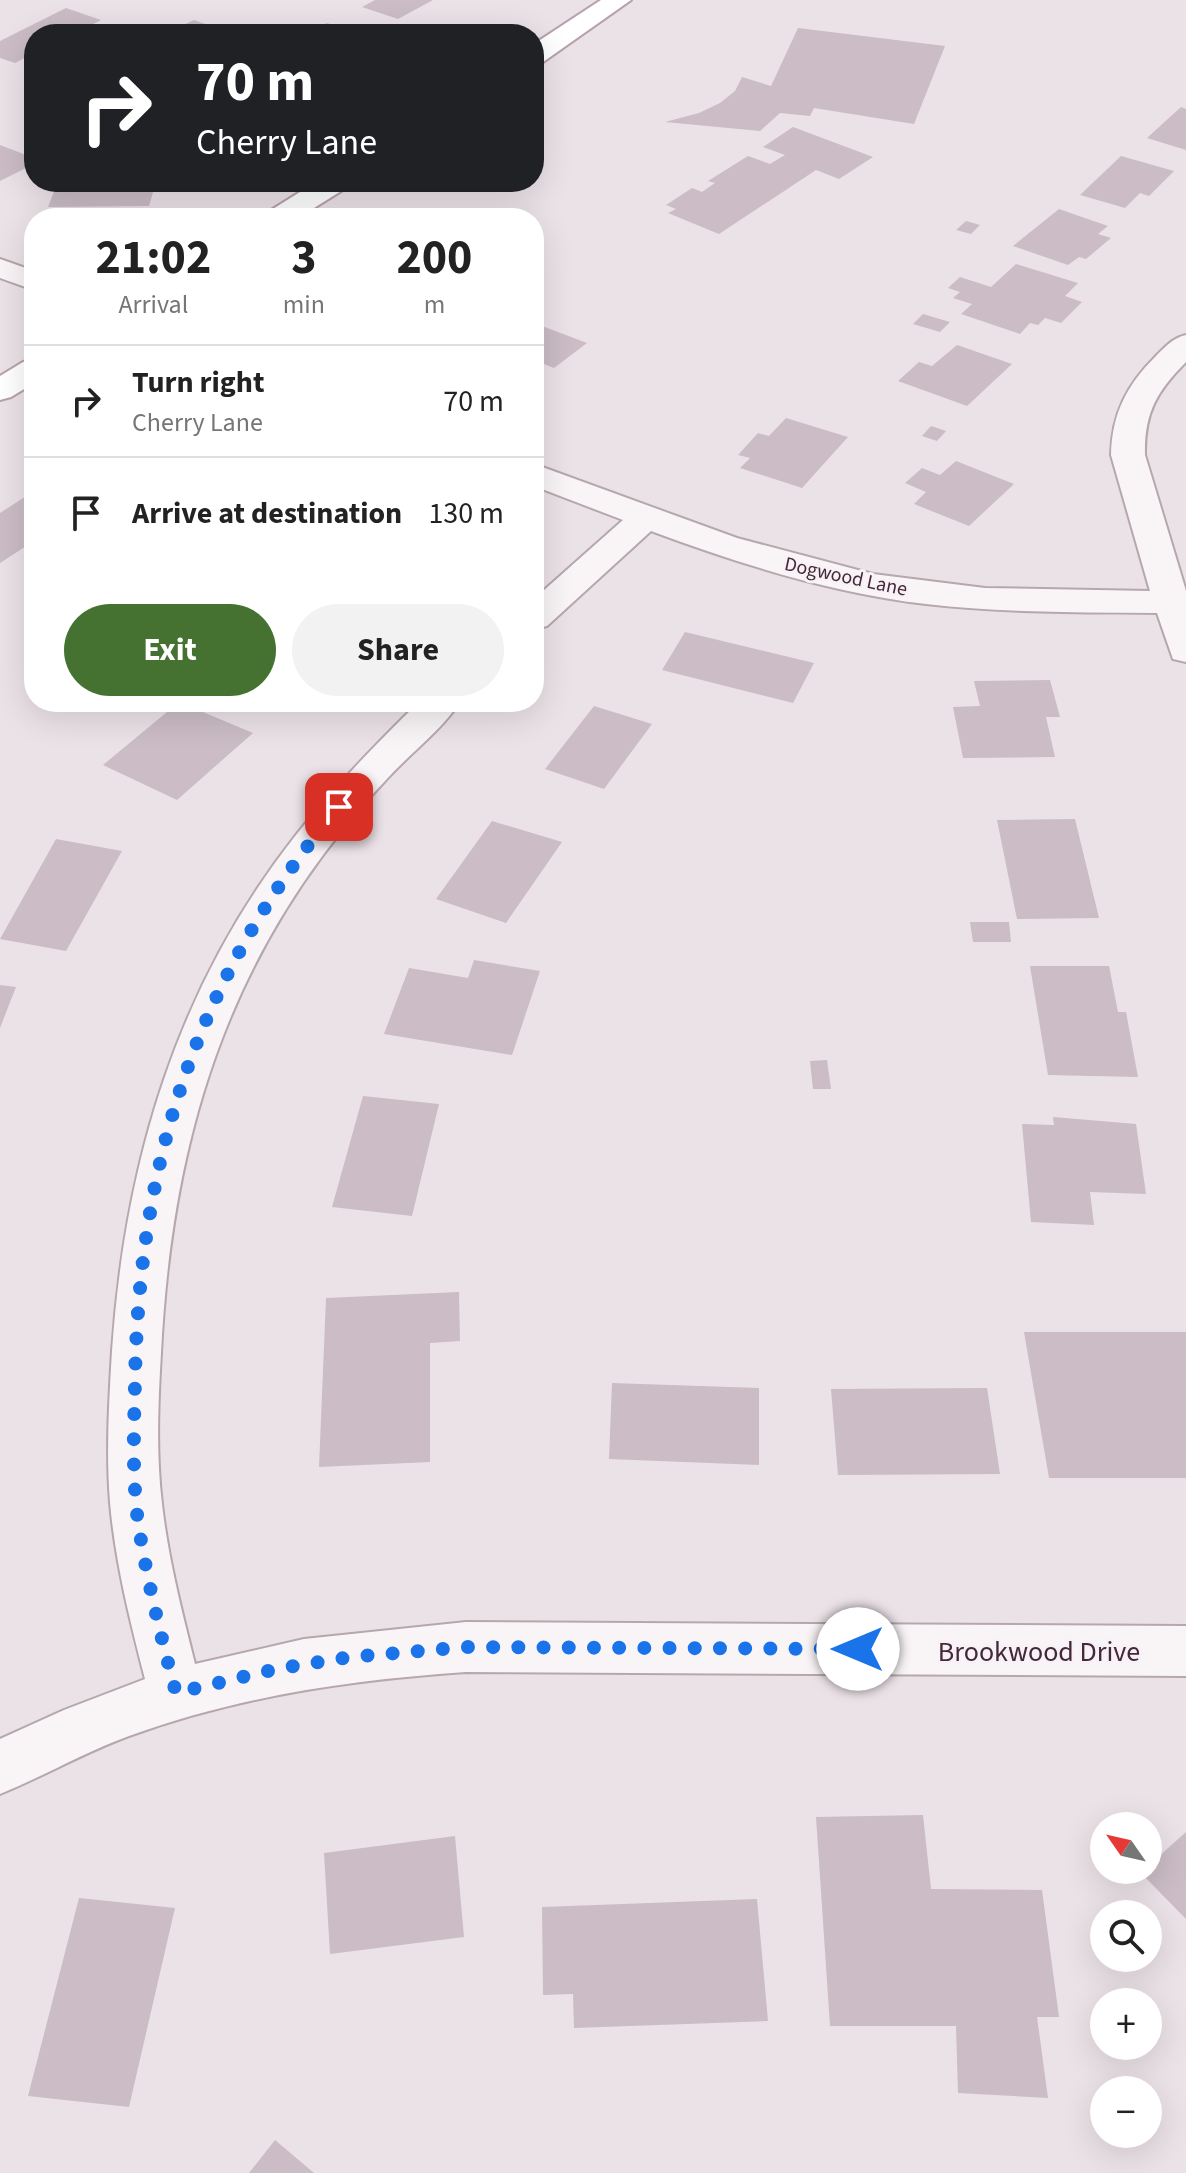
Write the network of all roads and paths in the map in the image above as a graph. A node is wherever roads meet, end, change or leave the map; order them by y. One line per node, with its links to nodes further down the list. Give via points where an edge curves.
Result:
1 (618, 0): 2 (main road)
2 (544, 49)
3 (320, 192): 4 (main road)
4 (294, 208)
5 (0, 268): 6 (street)
6 (24, 277)
7 (1186, 344): 12 (street, via 1132,406 1127,429 1128,455)
8 (24, 375): 9 (main road)
9 (0, 390)
10 (544, 478): 11 (street, Dogwood Lane)
11 (646, 517): 12 (street, Dogwood Lane, via 786,564 922,592); 13 (street)
12 (1172, 602): 14 (street)
13 (544, 609)
14 (1186, 651)
15 (431, 712): 17 (street, via 368,774 289,872 215,1000 171,1114 145,1232 134,1419 138,1519)
16 (1186, 1651): 17 (street, Brookwood Drive, via 466,1647 351,1657)
17 (176, 1693): 18 (street, Brookwood Drive, via 48,1741)
18 (0, 1767)

